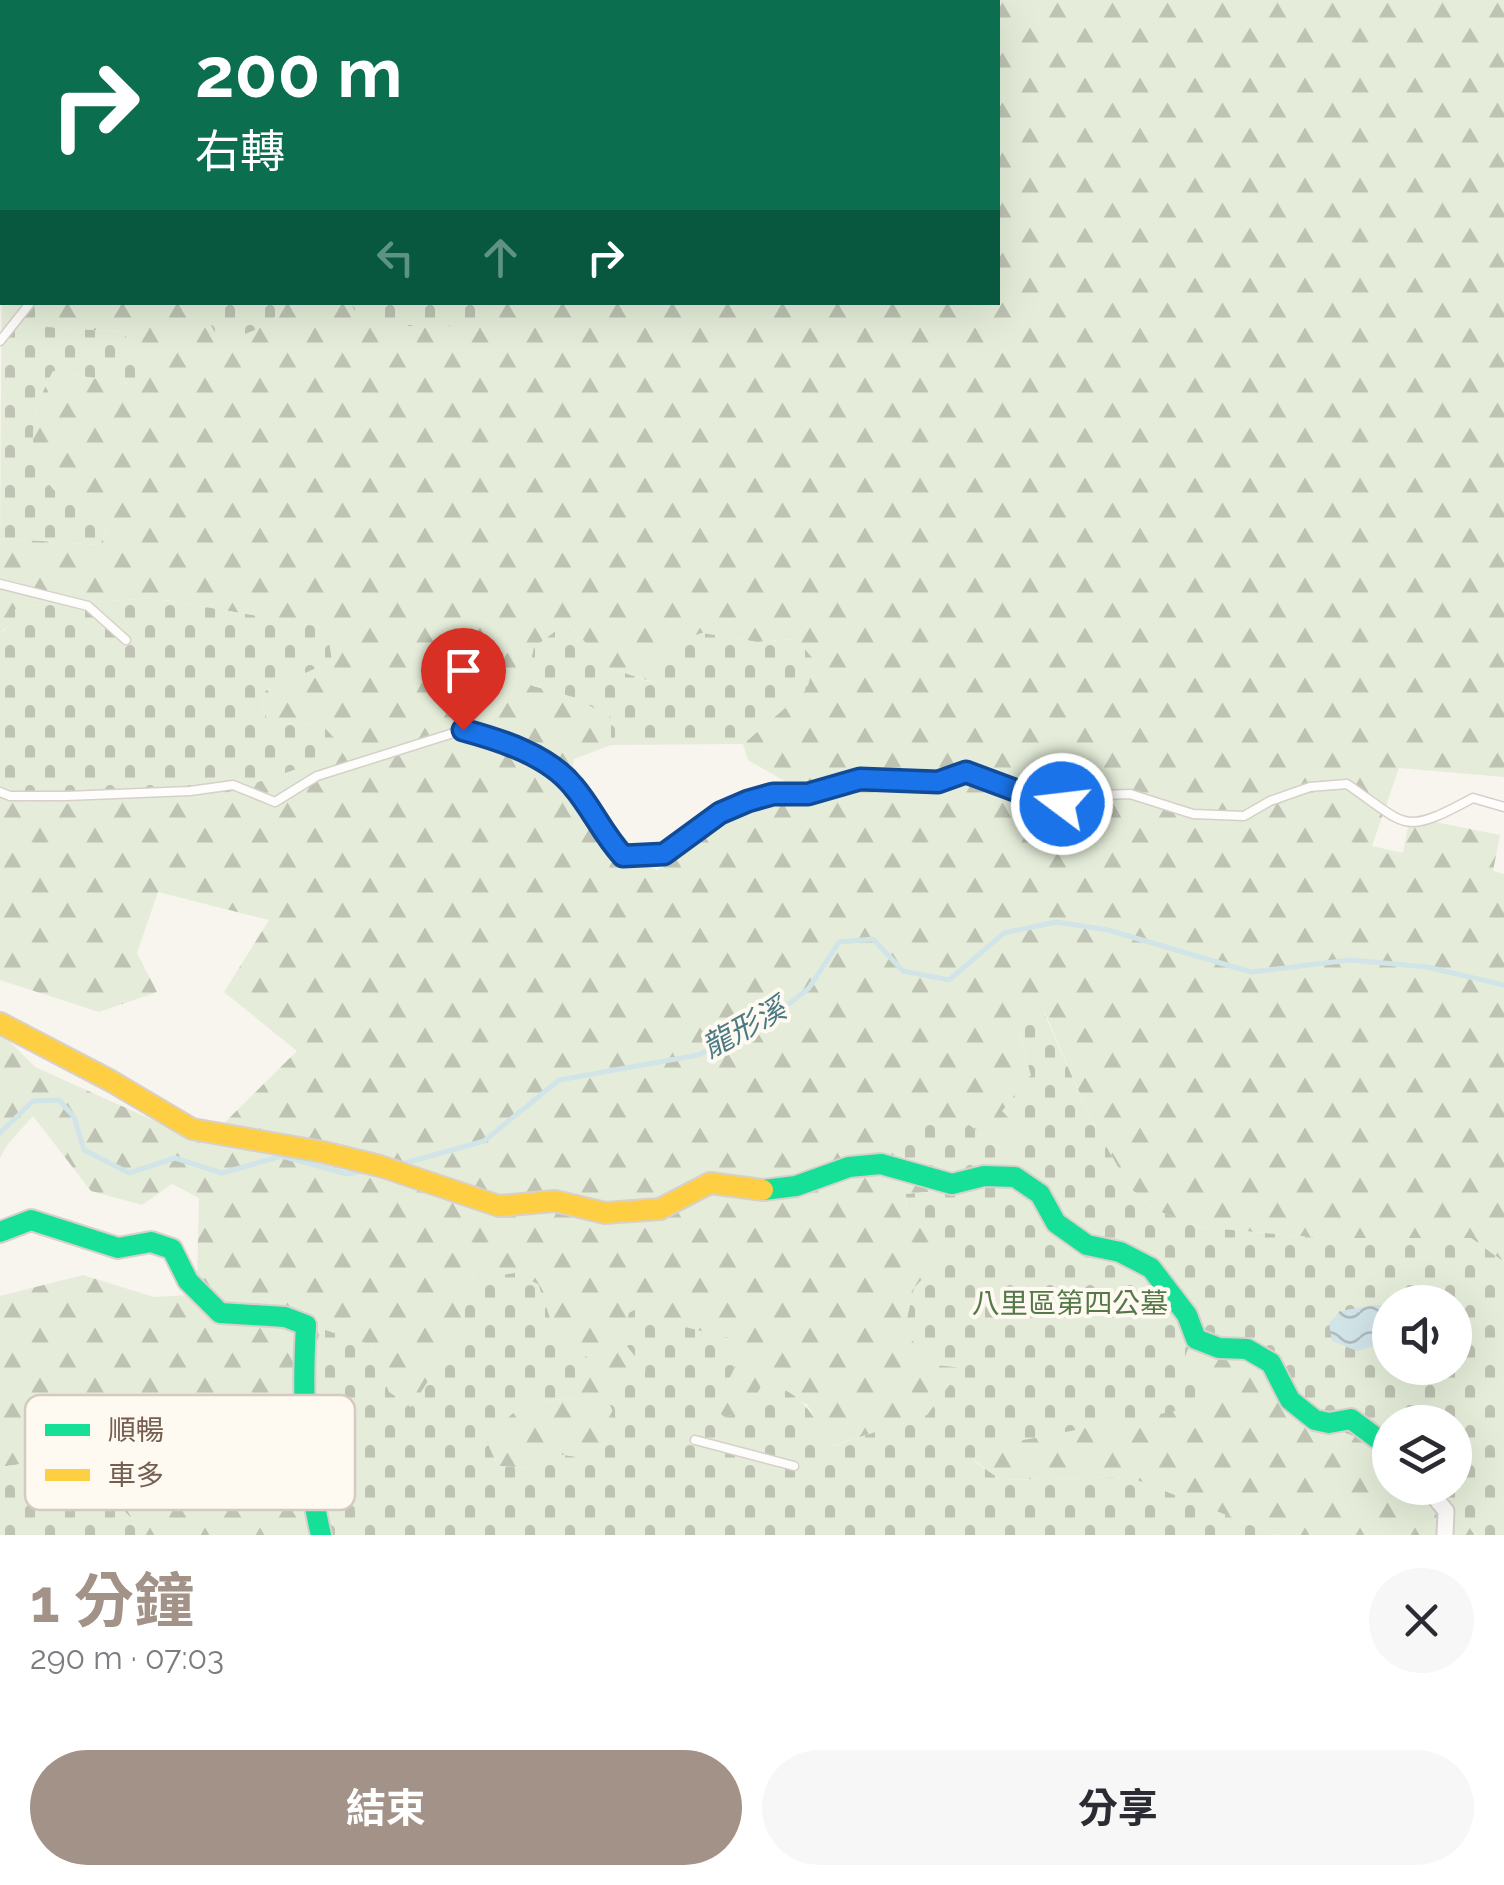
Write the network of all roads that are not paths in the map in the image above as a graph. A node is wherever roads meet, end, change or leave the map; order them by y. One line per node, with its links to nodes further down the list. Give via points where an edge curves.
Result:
1 (28, 305): 2 (lane)
2 (0, 342)
3 (0, 584): 4 (lane, via 88,606)
4 (126, 640)
5 (0, 792): 6 (lane, via 66,796 233,785 276,802 317,776 463,730 534,756 572,784 623,856 664,854 720,813 773,794 808,794 860,779 938,782 966,772 1062,804 1130,794 1193,814 1244,816 1310,788 1346,784 1387,816 1408,823 1430,821 1473,798)
6 (1504, 808)
7 (0, 1023): 10 (street, via 192,1130 380,1166 498,1206 554,1201 605,1213 660,1209 710,1183 757,1191 881,1164 952,1184 1016,1178 1040,1194 1056,1223 1088,1245 1151,1268 1187,1315 1196,1339 1246,1348 1271,1363 1279,1390 1302,1411 1327,1423 1351,1419)
8 (0, 1232): 9 (street, via 31,1220 118,1248 150,1242 172,1249 188,1281 220,1313 285,1317 306,1325)
9 (303, 1395)
10 (1372, 1435)
11 (695, 1440): 12 (lane)
12 (794, 1466)
13 (1441, 1505): 16 (street)
14 (316, 1510): 15 (street)
15 (321, 1535)
16 (1445, 1535)

